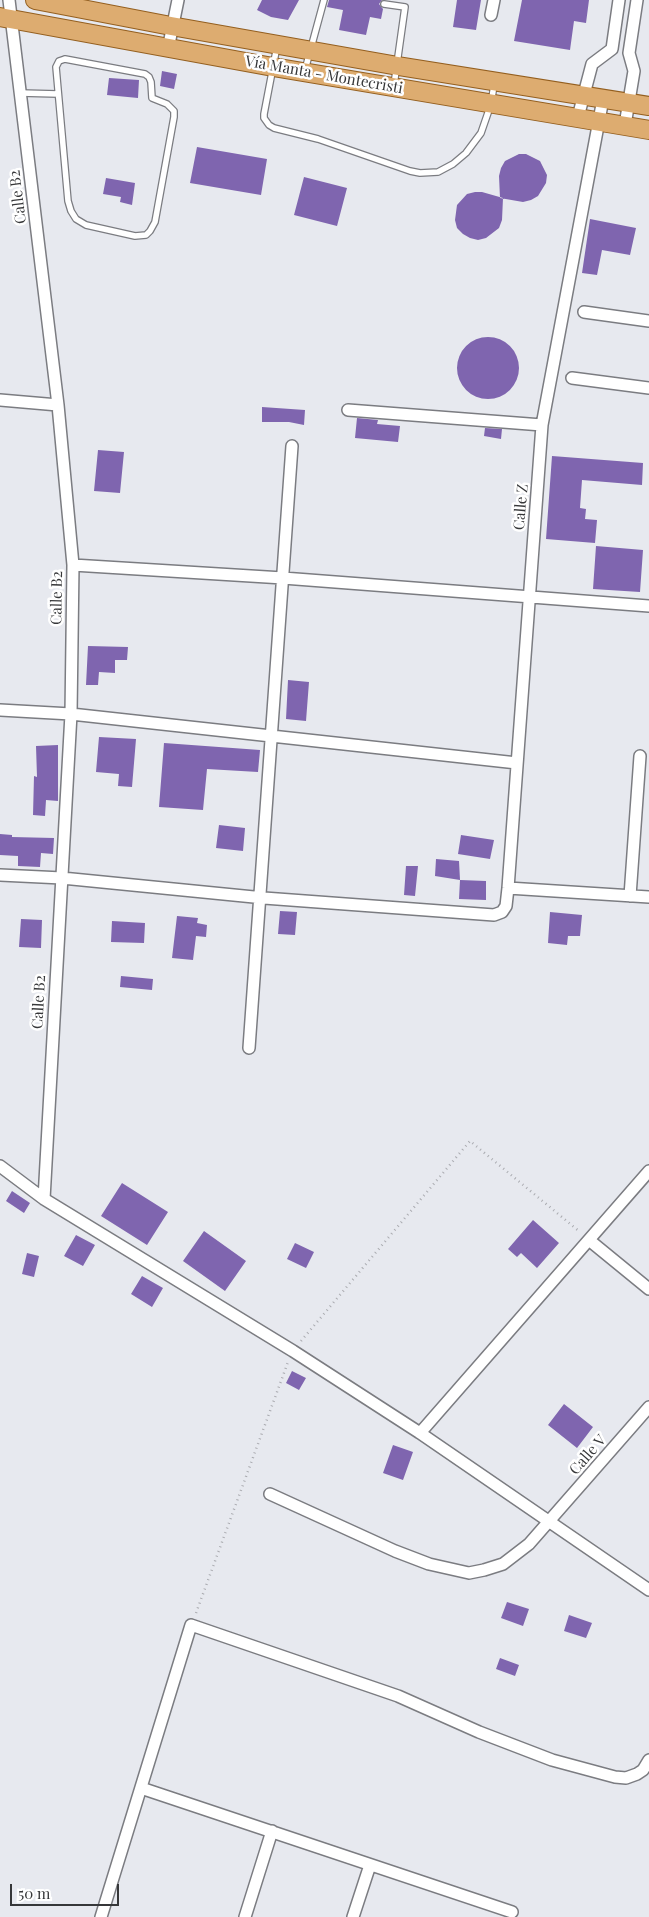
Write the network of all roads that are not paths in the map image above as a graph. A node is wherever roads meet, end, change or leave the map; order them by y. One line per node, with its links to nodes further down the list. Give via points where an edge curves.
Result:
1 (9, 0): 11 (street, Calle B2)
2 (35, 0): 12 (main road, Vía Manta - Montecristi)
3 (178, 0): 12 (street)
4 (324, 0): 15 (lane)
5 (494, 0): 10 (street)
6 (619, 0): 23 (street, via 612,49 592,64)
7 (637, 0): 25 (street, via 629,53 634,71)
8 (405, 3): 9 (lane); 16 (lane)
9 (384, 4)
10 (491, 15)
11 (6, 18): 14 (main road, Vía Manta - Montecristi); 21 (street, Calle B2)
12 (171, 26): 13 (main road, Vía Manta - Montecristi); 14 (street)
13 (277, 45): 15 (main road, Vía Manta - Montecristi); 17 (lane)
14 (168, 49): 17 (main road, Vía Manta - Montecristi)
15 (310, 51): 16 (main road, Vía Manta - Montecristi); 18 (lane)
16 (398, 66): 19 (main road, Vía Manta - Montecristi); 20 (lane)
17 (273, 67): 18 (main road, Vía Manta - Montecristi); 26 (lane, via 264,114 269,125 420,173 438,172 460,159 481,133)
18 (305, 72): 20 (main road, Vía Manta - Montecristi)
19 (495, 83): 23 (main road, Vía Manta - Montecristi); 26 (lane)
20 (394, 87): 26 (main road, Vía Manta - Montecristi)
21 (20, 93): 22 (lane); 37 (street, Calle B2)
22 (58, 94): 22 (lane, via 68,201 73,216 86,225 135,236 146,235 155,222 174,111 152,98 151,82 145,74 65,58 58,61 56,67)
23 (582, 96): 24 (main road, Vía Manta - Montecristi); 28 (street)
24 (603, 98): 25 (main road, Vía Manta - Montecristi); 29 (street, Calle Z)
25 (629, 103): 27 (main road, Vía Manta - Montecristi); 30 (street)
26 (491, 104): 28 (main road, Vía Manta - Montecristi)
27 (649, 106)
28 (578, 117): 29 (main road, Vía Manta - Montecristi)
29 (599, 121): 30 (main road, Vía Manta - Montecristi); 39 (street, Calle Z)
30 (625, 125): 31 (main road, Vía Manta - Montecristi)
31 (649, 130)
32 (584, 312): 33 (street)
33 (649, 321)
34 (572, 378): 35 (street)
35 (649, 388)
36 (0, 400): 37 (street)
37 (58, 405): 41 (street, Calle B2)
38 (348, 410): 39 (street)
39 (542, 425): 43 (street, Calle Z)
40 (292, 446): 42 (street)
41 (73, 565): 42 (street); 46 (street, Calle B2)
42 (283, 578): 43 (street); 47 (street)
43 (528, 597): 44 (street); 49 (street, Calle Z)
44 (649, 606)
45 (0, 710): 46 (street)
46 (71, 714): 47 (street); 51 (street, Calle B2)
47 (271, 736): 49 (street); 54 (street)
48 (640, 756): 53 (street)
49 (517, 763): 52 (street, Calle Z)
50 (0, 875): 51 (street)
51 (62, 878): 54 (street); 59 (street, Calle B2)
52 (508, 888): 53 (street); 54 (street, Calle Z, via 506,906 494,915)
53 (630, 896): 55 (street)
54 (260, 897): 56 (street)
55 (649, 897)
56 (249, 1048)
57 (0, 1166): 59 (street)
58 (649, 1171): 60 (street)
59 (44, 1200): 63 (street, via 293,1351)
60 (589, 1240): 61 (street); 63 (street)
61 (649, 1289)
62 (649, 1407): 65 (street, Calle V)
63 (420, 1433): 65 (street)
64 (270, 1494): 65 (street, Calle V, via 395,1551 429,1564 469,1573 503,1564)
65 (549, 1523): 66 (street)
66 (649, 1590)
67 (649, 1760): 68 (street, via 643,1770 626,1778 552,1760 398,1696 191,1625)
68 (141, 1788): 69 (street); 72 (street)
69 (272, 1831): 70 (street); 73 (street)
70 (370, 1865): 71 (street); 74 (street)
71 (512, 1912)
72 (101, 1917)
73 (245, 1917)
74 (353, 1917)

